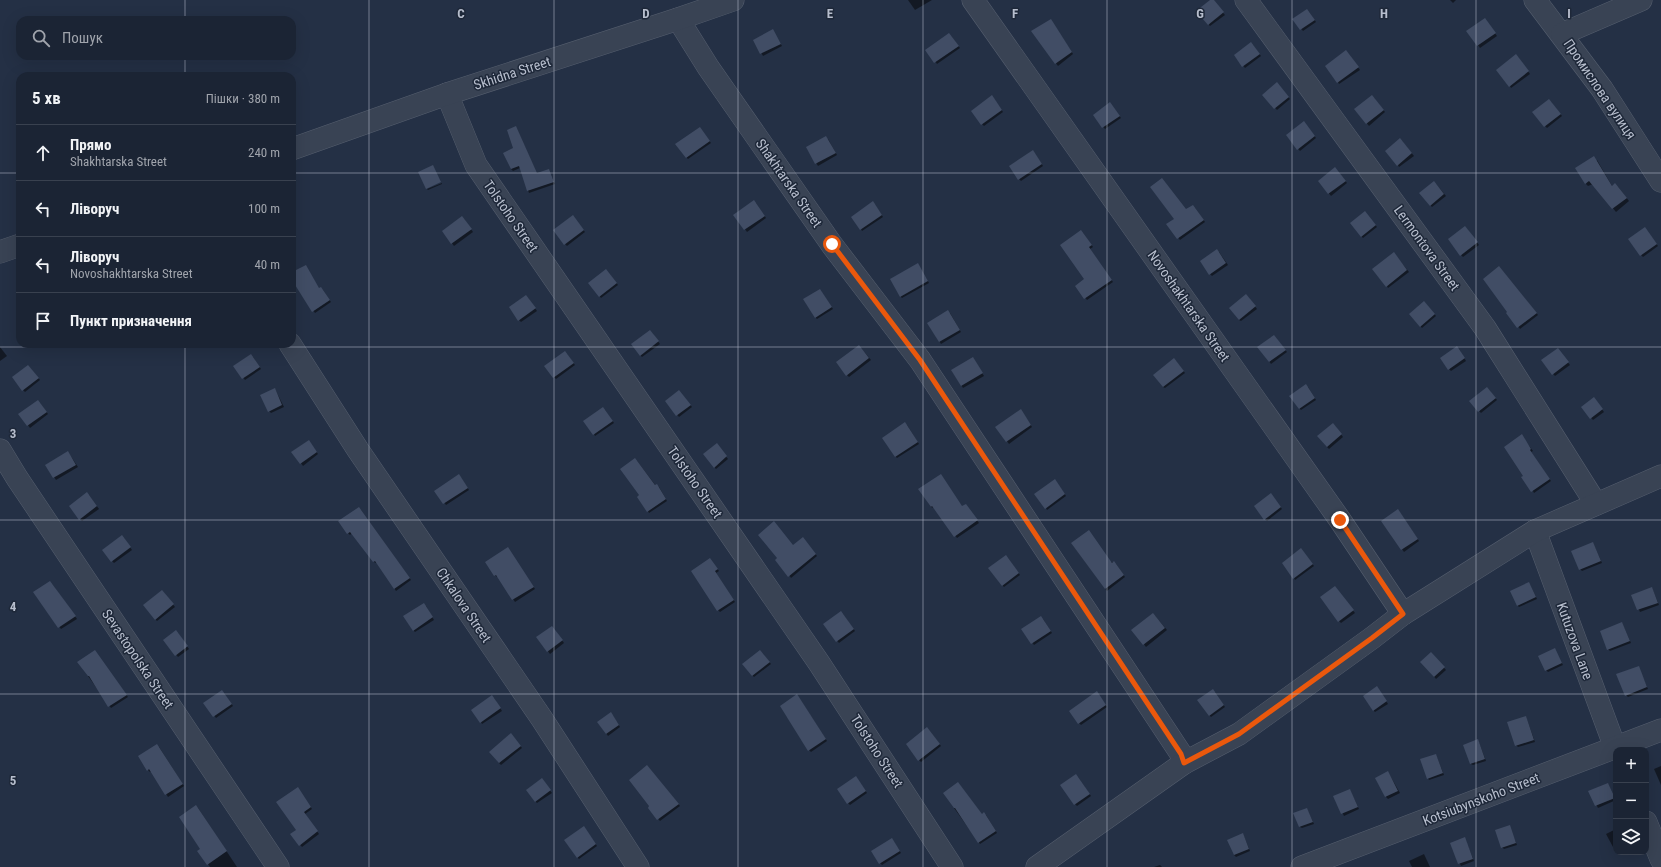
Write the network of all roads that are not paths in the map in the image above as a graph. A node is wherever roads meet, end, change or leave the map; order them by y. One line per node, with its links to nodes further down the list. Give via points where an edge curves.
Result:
1 (732, 0): 6 (street, Skhidna Street)
2 (973, 0): 18 (street, Novoshakhtarska Street, via 1340,520)
3 (1246, 0): 16 (street, Lermontova Street, via 1485,328)
4 (1535, 0): 7 (street, Промислова вулиця)
5 (1641, 0): 7 (street)
6 (678, 19): 8 (street, Skhidna Street); 23 (street, Shakhtarska Street, via 708,67 832,244 920,360 1177,747)
7 (1562, 34): 10 (street, Промислова вулиця, via 1602,89)
8 (447, 94): 9 (street, Skhidna Street); 28 (street, Tolstoho Street, via 476,165 814,656)
9 (296, 148)
10 (1661, 181)
11 (16, 246): 12 (street)
12 (0, 252)
13 (293, 348): 27 (street, Chkalova Street, via 358,450 542,719)
14 (0, 450): 26 (street, Sevastopolska Street)
15 (1661, 476): 16 (street)
16 (1596, 504): 17 (street)
17 (1535, 531): 18 (street); 20 (street, Kutuzova Lane)
18 (1403, 614): 23 (street, via 1239,734)
19 (1661, 730): 21 (street, Kotsiubynskoho Street)
20 (1614, 747)
21 (1620, 747)
22 (1613, 750): 30 (street, Kotsiubynskoho Street)
23 (1184, 763): 29 (street)
24 (1649, 829): 25 (street)
25 (1661, 858)
26 (278, 867)
27 (638, 867)
28 (952, 867)
29 (1037, 867)
30 (1302, 867)

